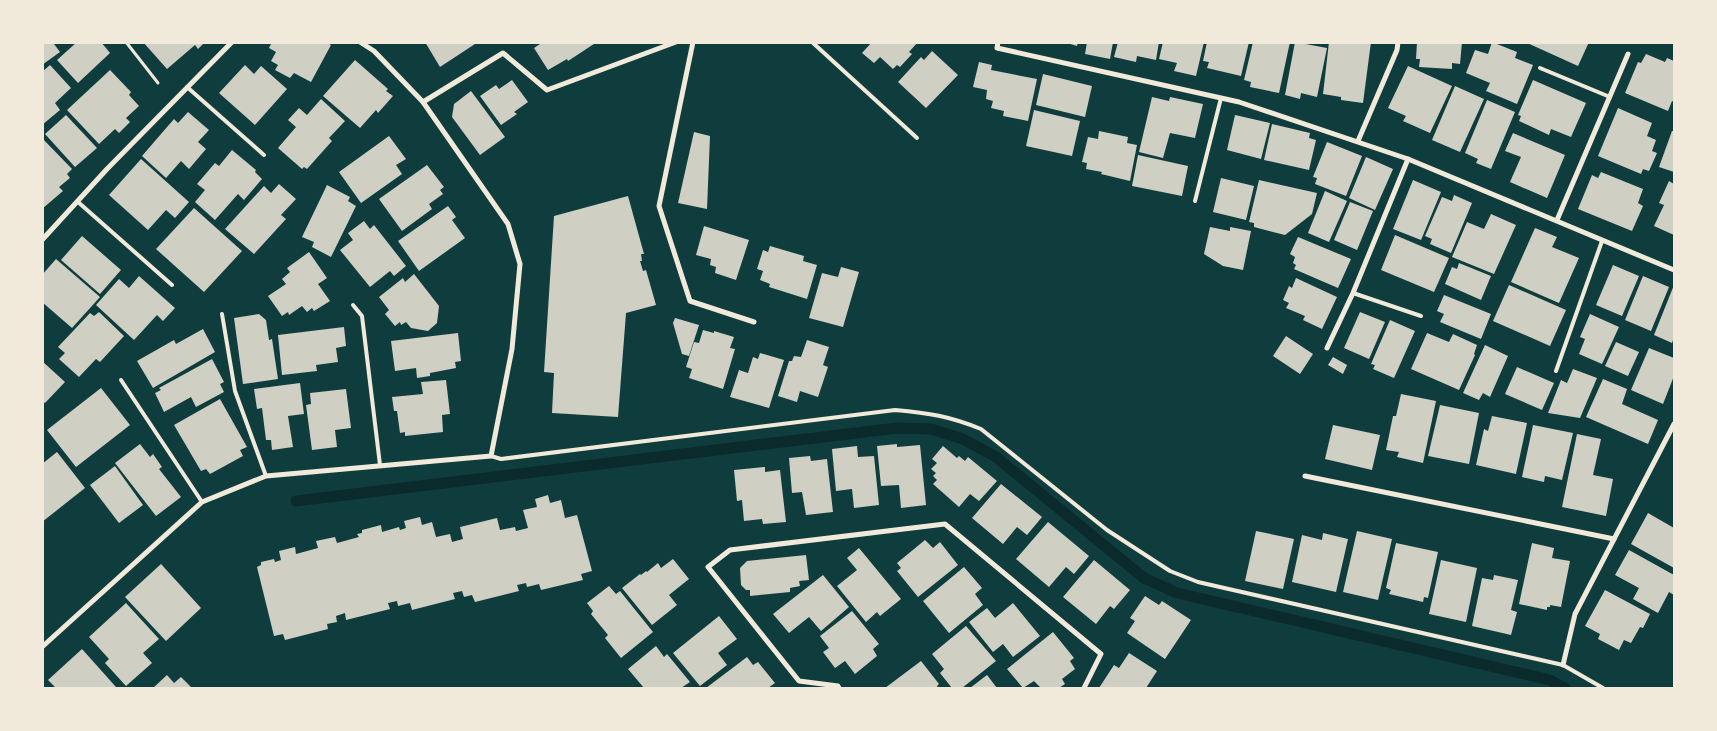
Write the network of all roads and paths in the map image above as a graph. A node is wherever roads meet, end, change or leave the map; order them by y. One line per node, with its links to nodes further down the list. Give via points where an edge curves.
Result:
1 (126, 42): 14 (path)
2 (232, 42): 11 (street)
3 (360, 42): 15 (street, via 374,51)
4 (676, 42): 15 (street, via 547,90 503,53)
5 (693, 42): 31 (street, via 659,206 690,301)
6 (812, 42): 16 (lane)
7 (998, 42): 13 (street, via 997,48)
8 (1398, 42): 17 (street, via 1398,50)
9 (1628, 54): 12 (street)
10 (1540, 68): 12 (lane)
11 (187, 88): 14 (street); 18 (lane)
12 (1610, 97): 22 (street)
13 (1221, 98): 17 (street); 20 (lane)
14 (172, 102): 21 (street)
15 (423, 102): 36 (street, via 508,224 520,264 512,349)
16 (917, 138)
17 (1358, 141): 19 (street)
18 (264, 156)
19 (1408, 159): 22 (street); 27 (street)
20 (1195, 201)
21 (78, 202): 23 (street); 26 (lane)
22 (1557, 220): 24 (street)
23 (42, 240)
24 (1602, 241): 25 (street); 33 (lane)
25 (1674, 270)
26 (172, 285)
27 (1353, 293): 30 (lane); 32 (street)
28 (353, 305): 37 (lane, via 362,316)
29 (222, 314): 38 (lane, via 234,391)
30 (1421, 316)
31 (754, 322)
32 (1327, 348)
33 (1556, 370)
34 (121, 380): 40 (lane)
35 (1674, 424): 41 (street)
36 (490, 456): 37 (street); 43 (lane, via 501,459 894,410 933,414 981,429 1107,530 1170,571 1208,585)
37 (380, 465): 38 (street)
38 (266, 476): 40 (street)
39 (1305, 476): 41 (street)
40 (202, 502): 42 (street)
41 (1614, 539): 43 (street, via 1575,614)
42 (42, 647)
43 (1563, 665): 46 (lane)
44 (839, 688): 45 (street, via 799,681 708,567 730,550 944,524 1101,654)
45 (1084, 688)
46 (1603, 688)

